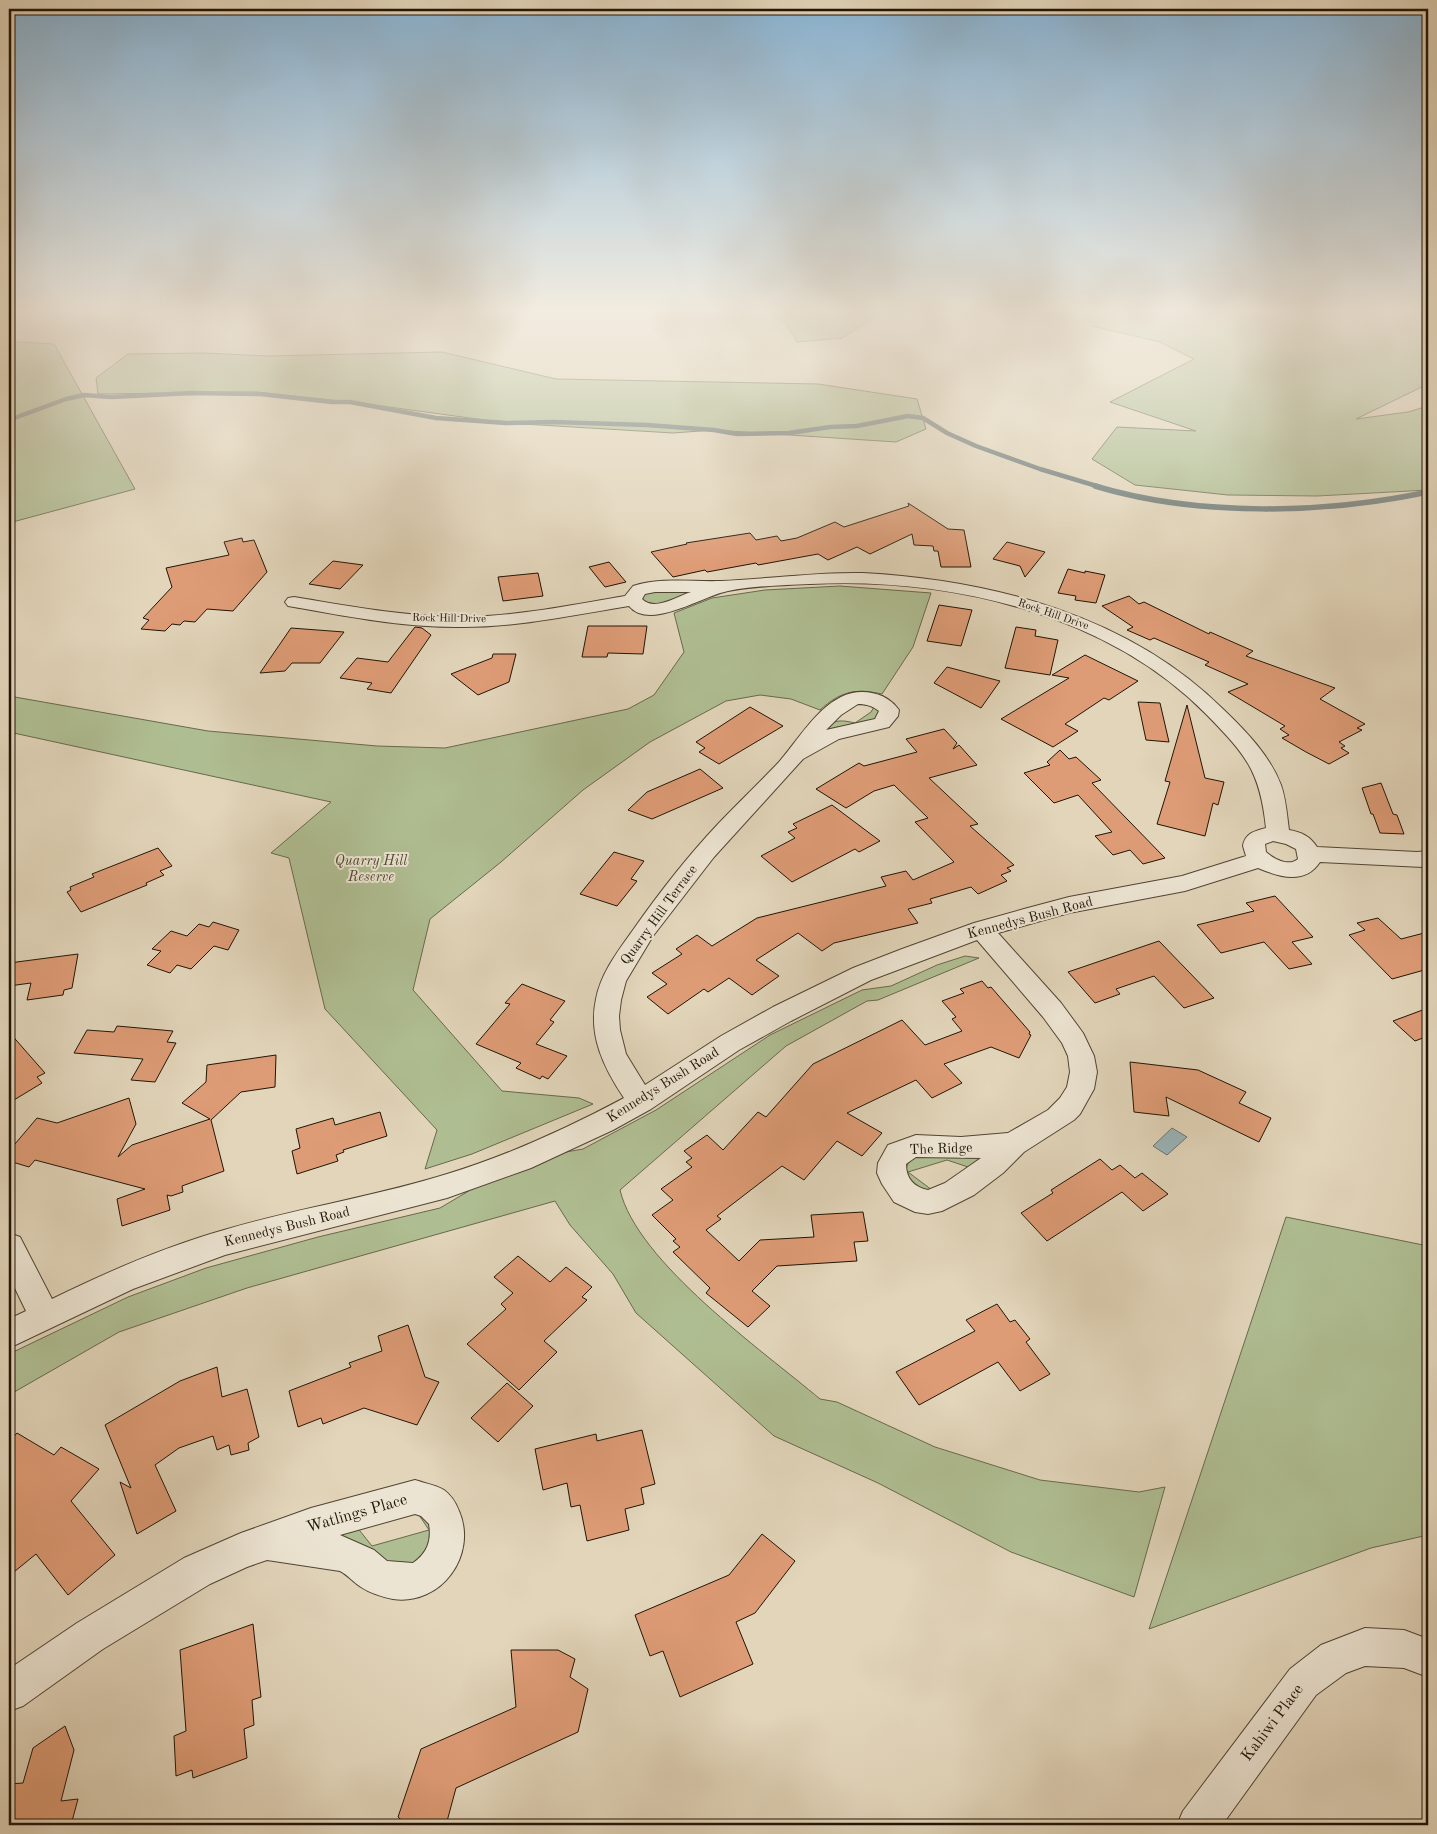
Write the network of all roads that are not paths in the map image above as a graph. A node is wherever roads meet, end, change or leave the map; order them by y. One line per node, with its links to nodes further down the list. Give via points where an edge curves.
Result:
1 (294, 602): 3 (street, Rock Hill Drive, via 402,619 464,622 499,620 633,600 642,608 657,609 726,586 817,577 913,582 1020,603 1114,639 1164,668 1201,696 1248,748 1270,784)
2 (796, 755): 8 (street, Quarry Hill Terrace, via 674,890 616,975 608,1000 611,1052)
3 (1278, 834): 4 (street, via 1299,841); 6 (street, via 1265,835 1255,841 1253,848)
4 (1311, 854): 5 (street, via 1423,860); 6 (street, via 1308,864 1295,870 1276,868)
5 (1425, 857)
6 (1260, 859): 7 (street, Kennedys Bush Road, via 1194,881 1069,905)
7 (982, 929): 8 (street, Kennedys Bush Road, via 862,974 821,994 730,1043); 9 (street, via 1064,1023 1083,1058 1080,1090 1072,1104 1051,1122)
8 (641, 1101): 11 (street, Kennedys Bush Road, via 570,1138 483,1174 223,1243 122,1280)
9 (1013, 1144)
10 (9, 1246): 11 (street)
11 (44, 1315): 12 (street, Kennedys Bush Road)
12 (9, 1334)
13 (267, 1542): 15 (street, via 214,1563 156,1595)
14 (1428, 1658): 16 (street, Kahiwi Place, via 1404,1650 1365,1646 1334,1658 1303,1682)
15 (9, 1692)
16 (1196, 1825)

